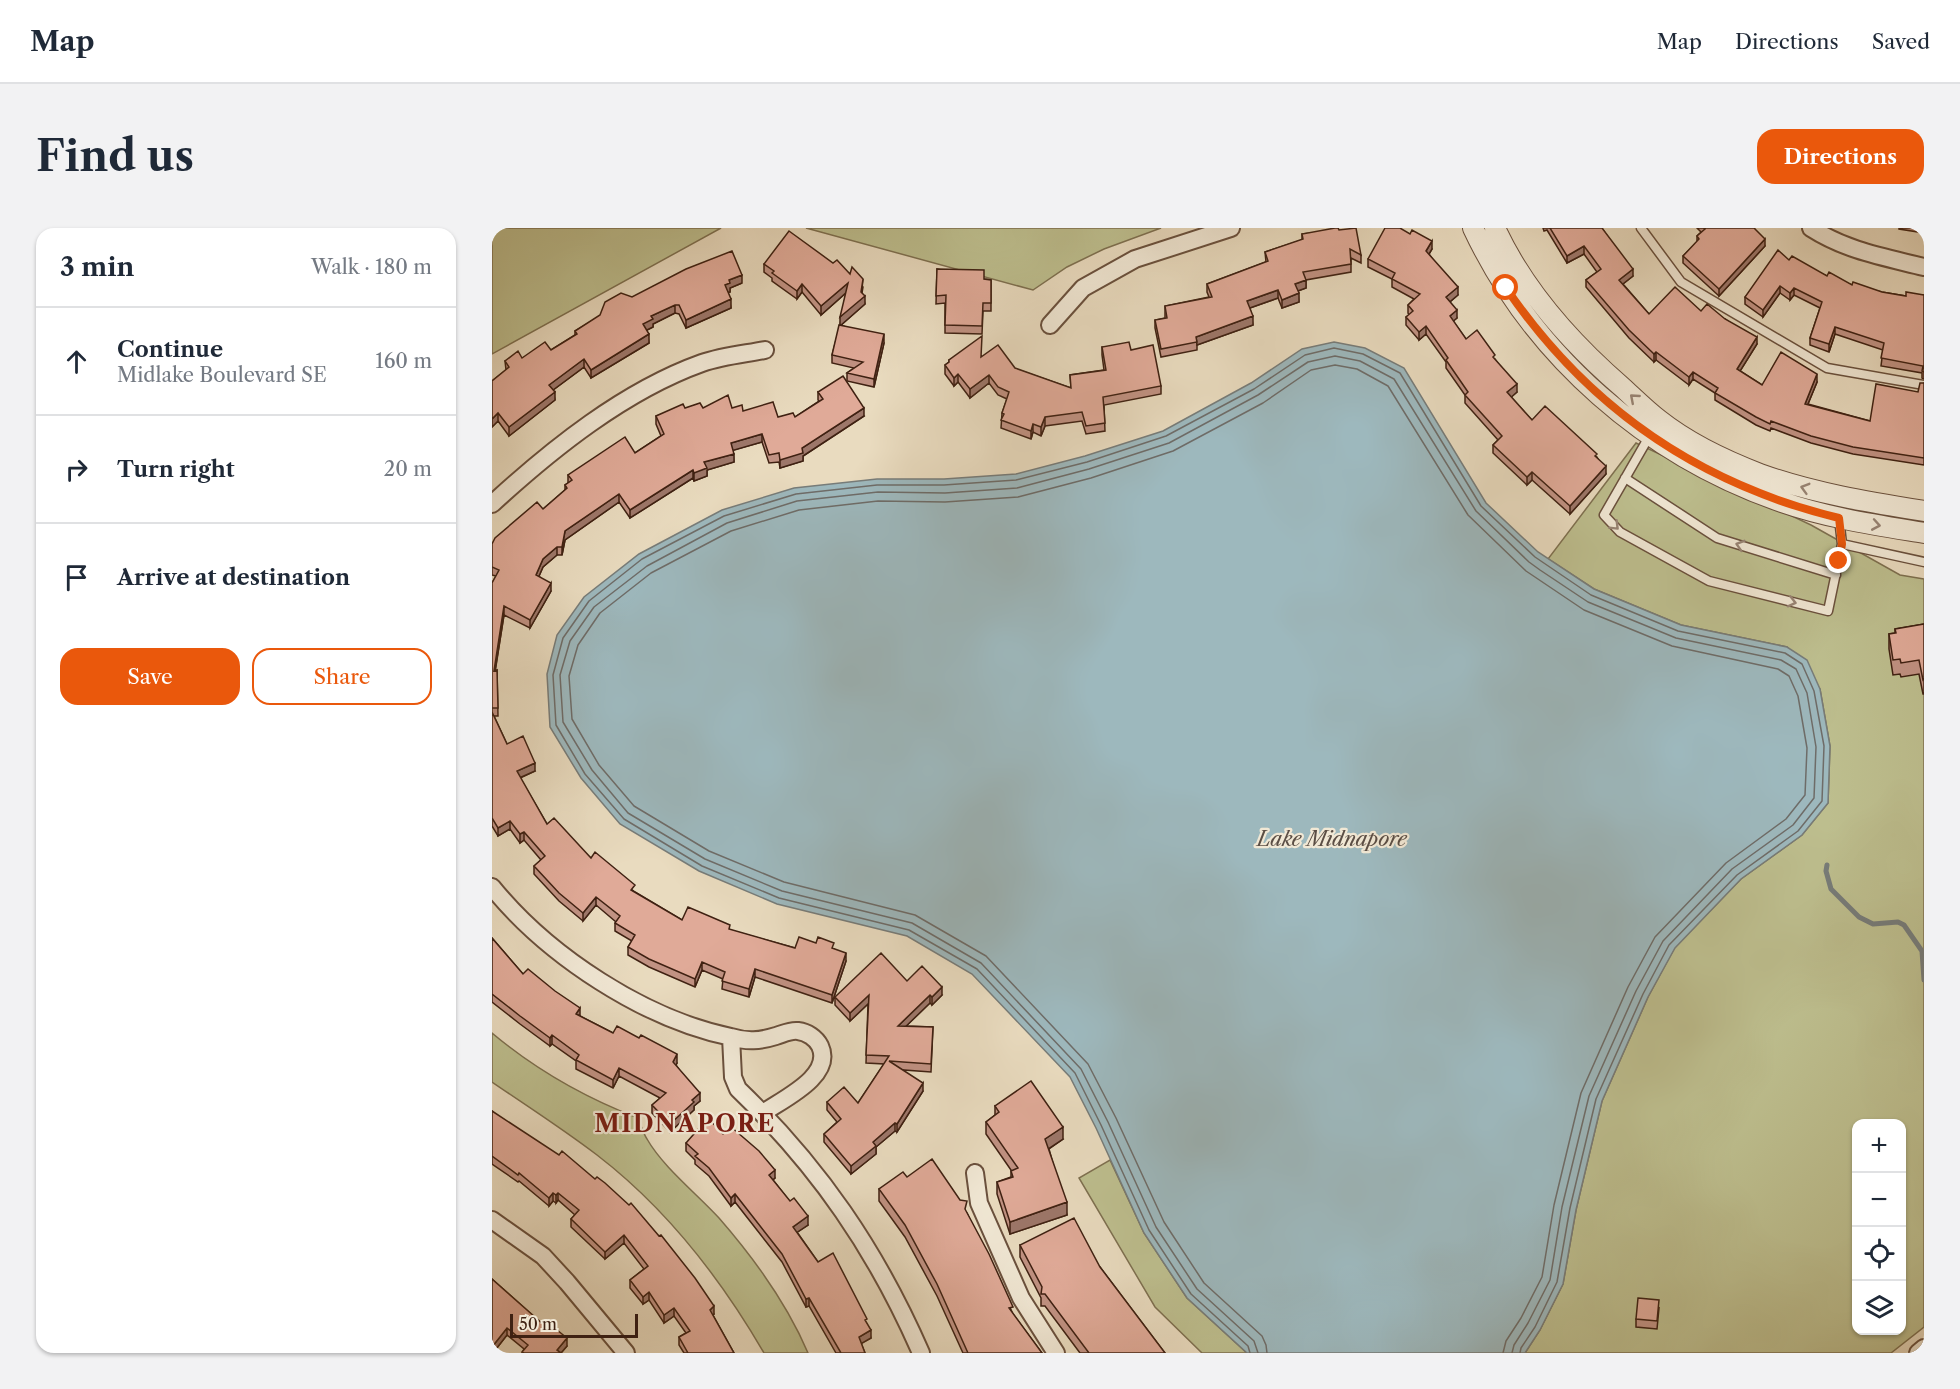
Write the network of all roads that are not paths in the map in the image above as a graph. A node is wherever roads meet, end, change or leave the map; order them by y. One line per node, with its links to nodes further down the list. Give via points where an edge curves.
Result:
1 (1231, 228): 7 (street, via 1135,260 1083,288)
2 (1473, 228): 10 (street, via 1506,288 1546,342 1594,391)
3 (1495, 228): 10 (street, one-way to 3, via 1568,336 1530,289)
4 (1641, 228): 9 (lane, via 1681,282 1827,368)
5 (1811, 228): 6 (street, via 1859,252)
6 (1924, 267)
7 (1050, 325)
8 (765, 350): 13 (street, via 705,362 673,375 576,432)
9 (1924, 385)
10 (1655, 428): 11 (lane); 12 (street, one-way to 10, via 1757,473); 15 (street, via 1702,467 1738,485)
11 (1625, 478): 19 (lane, one-way to 11, via 1717,538); 19 (lane, one-way to 19, via 1604,515 1620,532 1709,581 1828,611)
12 (1843, 497): 14 (street); 15 (street)
13 (492, 504)
14 (1924, 512)
15 (1839, 518): 16 (street, one-way to 16); 17 (lane)
16 (1924, 533)
17 (1842, 544): 18 (lane); 19 (lane)
18 (1924, 562)
19 (1836, 575)
20 (492, 887): 21 (street, via 561,955 633,1001 701,1031)
21 (731, 1037): 22 (street, via 733,1077 738,1089); 22 (street, via 759,1040 798,1031 811,1035 820,1046 822,1062 815,1077)
22 (763, 1113): 27 (street, via 820,1179 853,1225 900,1304)
23 (975, 1173): 28 (street, via 979,1203 1021,1298)
24 (492, 1220): 26 (street, via 543,1256)
25 (1924, 1348): 29 (street)
26 (624, 1352)
27 (921, 1353)
28 (1056, 1353)
29 (1918, 1353)

